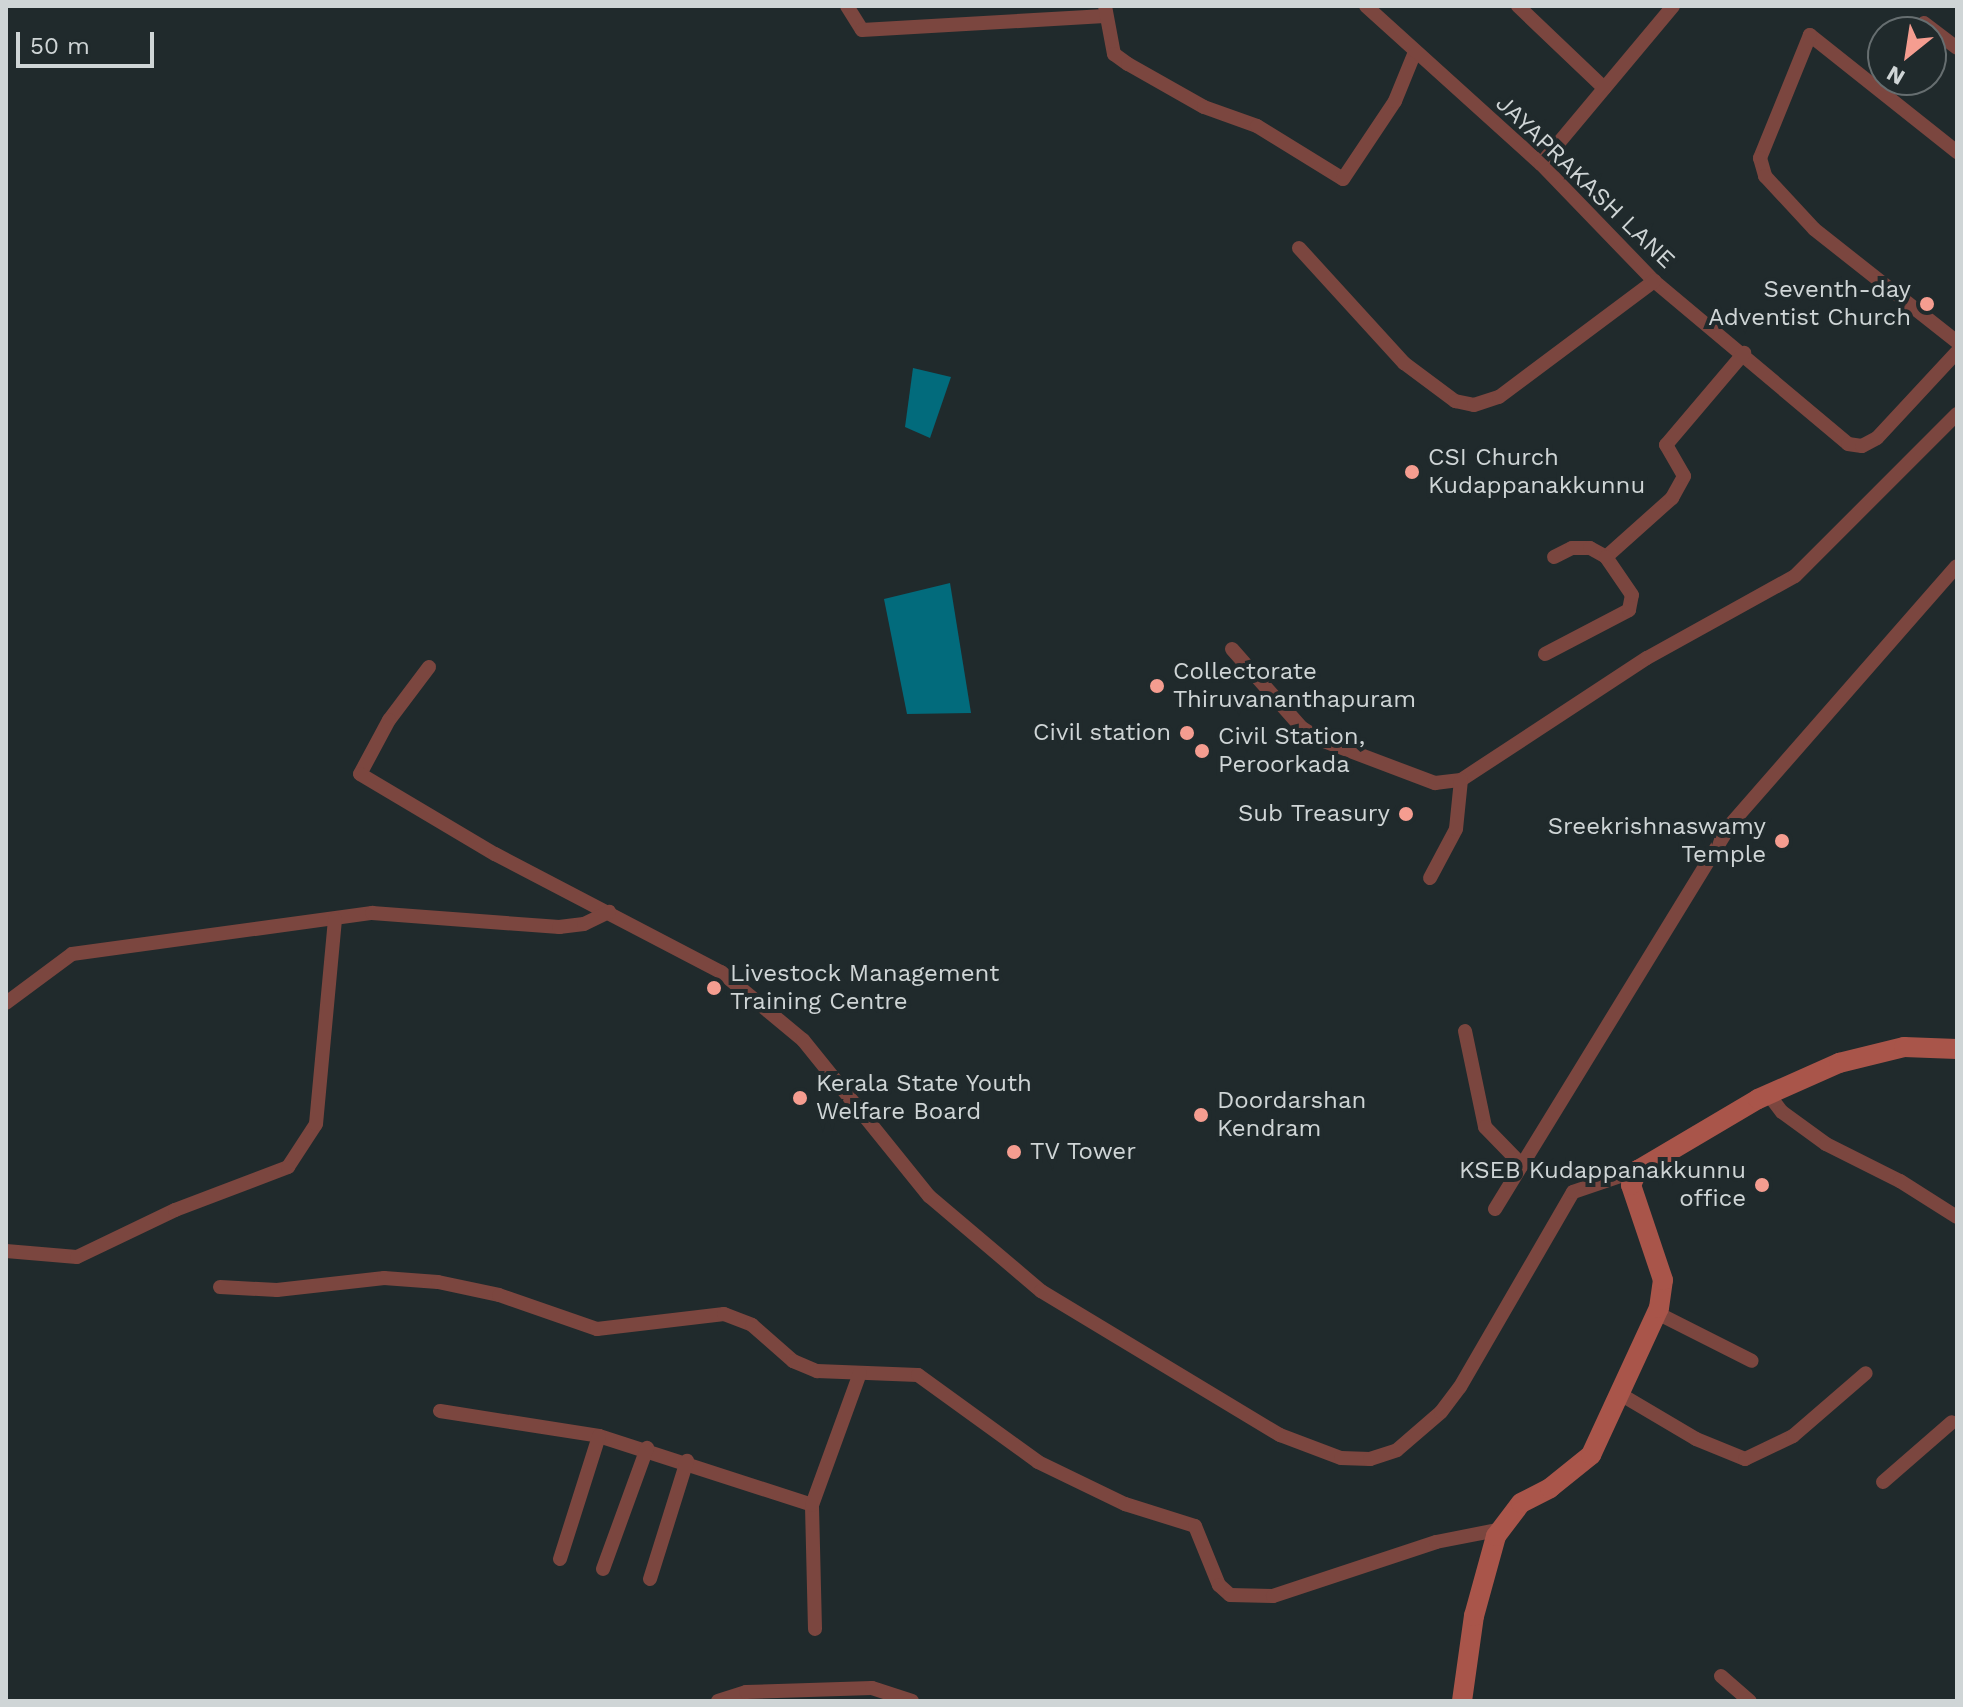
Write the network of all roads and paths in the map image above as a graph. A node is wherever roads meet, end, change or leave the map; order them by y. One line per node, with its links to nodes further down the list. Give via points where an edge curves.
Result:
1 (847, 6): 5 (street, via 862,30)
2 (1366, 6): 6 (street, JAYAPRAKASH LANE)
3 (1518, 6): 7 (street)
4 (1673, 6): 7 (street)
5 (1105, 11): 6 (street, via 1114,54 1128,64 1193,102 1257,126 1343,179 1395,101)
6 (1415, 52): 9 (street, JAYAPRAKASH LANE)
7 (1604, 88): 9 (street)
8 (1957, 152): 12 (street, via 1810,35 1760,158 1765,176 1814,229)
9 (1541, 164): 11 (street, JAYAPRAKASH LANE)
10 (1299, 248): 11 (street, via 1404,363 1455,401 1474,405 1499,397)
11 (1654, 281): 14 (street, JAYAPRAKASH LANE)
12 (1957, 342)
13 (1957, 352): 14 (street, JAYAPRAKASH LANE, via 1877,438 1862,446 1848,444)
14 (1744, 353): 17 (street, via 1666,445 1684,476 1672,498)
15 (1957, 414): 22 (street, via 1795,576 1647,658)
16 (1554, 557): 17 (street, via 1581,548)
17 (1606, 557): 20 (street, via 1632,595 1629,610)
18 (1957, 566): 30 (street, via 1730,825)
19 (1232, 649): 22 (street, via 1302,728 1321,740 1435,783)
20 (1545, 654)
21 (429, 667): 24 (street, via 389,720 360,774 495,854)
22 (1461, 780): 23 (street, via 1456,829)
23 (1430, 878)
24 (609, 912): 25 (street, via 584,924 559,927 372,913); 31 (street, via 721,972 803,1040 929,1196 1041,1291 1267,1428 1341,1458 1370,1459 1397,1450 1441,1412 1573,1192)
25 (335, 919): 26 (street, via 72,954); 34 (street, via 316,1124 288,1167 175,1210 77,1257)
26 (6, 1003)
27 (1465, 1031): 30 (street, via 1485,1127)
28 (1957, 1049): 29 (main road, via 1904,1047 1839,1063)
29 (1769, 1095): 31 (main road); 33 (street, via 1782,1112 1826,1144)
30 (1522, 1165): 32 (street)
31 (1638, 1170): 36 (main road, via 1631,1185 1634,1199 1655,1244 1663,1280)
32 (1495, 1209)
33 (1957, 1217)
34 (6, 1251)
35 (220, 1287): 38 (street, via 277,1290 384,1278 438,1282 499,1295 597,1329 724,1314 752,1325 793,1361 817,1371)
36 (1657, 1313): 37 (street); 40 (main road)
37 (1752, 1361)
38 (860, 1373): 48 (street); 49 (street, via 918,1375 1038,1462 1125,1504 1195,1526 1219,1585 1230,1595 1273,1596 1436,1542)
39 (1866, 1373): 40 (street, via 1793,1436 1745,1459 1696,1439)
40 (1620, 1394): 49 (main road, via 1582,1467 1521,1503)
41 (1957, 1406): 43 (street)
42 (440, 1411): 44 (street)
43 (1955, 1426): 47 (street)
44 (599, 1436): 45 (street); 50 (street)
45 (647, 1448): 46 (street); 51 (street)
46 (687, 1461): 48 (street); 52 (street)
47 (1883, 1482)
48 (812, 1505): 53 (street)
49 (1502, 1529): 57 (main road, via 1490,1549 1479,1591)
50 (560, 1559)
51 (603, 1569)
52 (650, 1579)
53 (815, 1629)
54 (1721, 1676): 58 (street)
55 (718, 1701): 56 (street, via 746,1692 872,1688)
56 (912, 1701)
57 (1462, 1701)
58 (1750, 1701)

